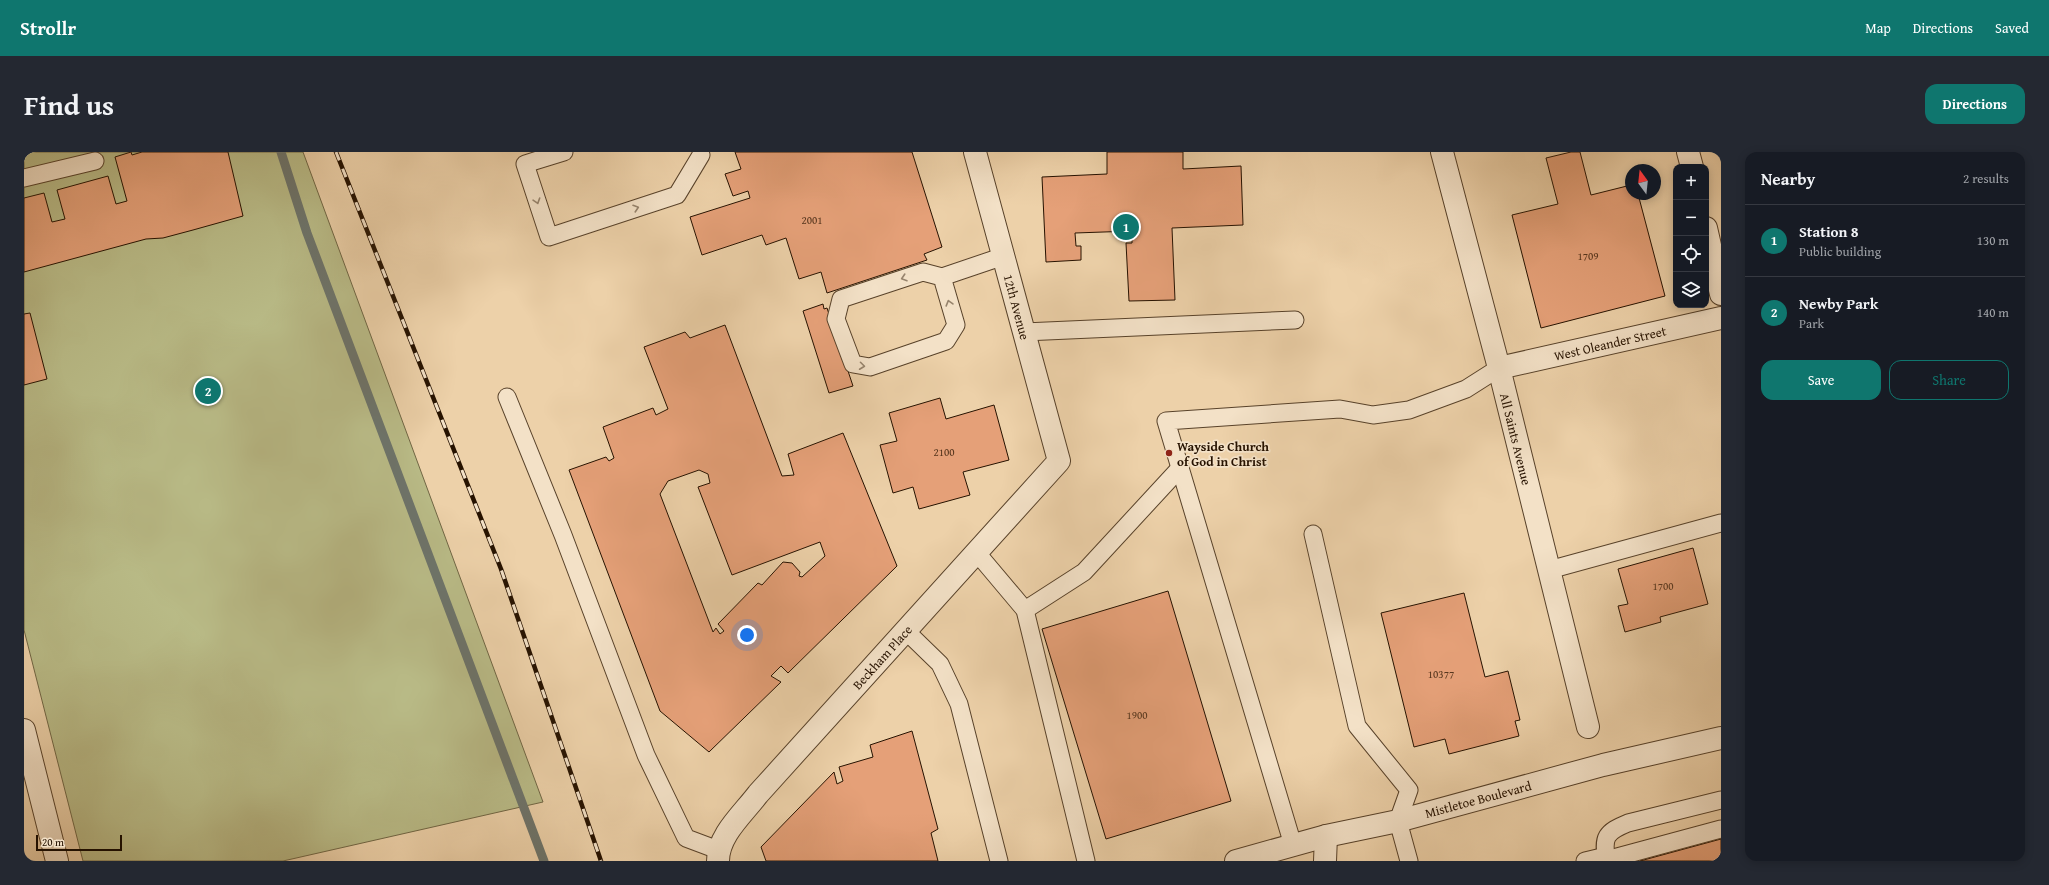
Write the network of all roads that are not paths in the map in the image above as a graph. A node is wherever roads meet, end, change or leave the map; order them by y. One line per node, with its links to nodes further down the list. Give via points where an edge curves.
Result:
1 (564, 152): 5 (lane, one-way to 5, via 525,164 549,237 677,195)
2 (975, 152): 10 (street, 12th Avenue)
3 (1442, 152): 16 (street, All Saints Avenue)
4 (1688, 152): 7 (street)
5 (701, 155)
6 (95, 162): 8 (lane)
7 (1691, 164)
8 (24, 178)
9 (1712, 239): 12 (street)
10 (1004, 256): 11 (lane); 15 (street, 12th Avenue)
11 (942, 277): 11 (lane, one-way to 11, via 923,272 841,299 836,319 853,364 870,367 946,340 956,324)
12 (1721, 294)
13 (1721, 318): 16 (street, West Oleander Street)
14 (1295, 320): 15 (lane)
15 (1024, 332): 18 (street, 12th Avenue)
16 (1499, 368): 19 (lane, via 1466,389 1409,410 1373,415 1340,409 1166,421); 23 (street, All Saints Avenue)
17 (507, 397): 34 (lane, via 646,755 686,838)
18 (1060, 461): 22 (street, Beckham Place)
19 (1180, 468): 24 (lane, via 1084,572); 33 (lane)
20 (1721, 524): 23 (lane)
21 (1313, 534): 30 (lane, via 1357,726 1409,790)
22 (977, 553): 24 (lane); 25 (street, Beckham Place)
23 (1549, 570): 26 (street, All Saints Avenue)
24 (1025, 610): 38 (lane)
25 (906, 631): 34 (street, Beckham Place, via 758,794 723,838); 37 (lane, via 940,664 959,704)
26 (1588, 727)
27 (24, 730): 36 (street)
28 (1721, 738): 30 (street, Mistletoe Boulevard, via 1603,765)
29 (1721, 800): 35 (lane, via 1619,827 1606,835)
30 (1398, 822): 32 (street, Mistletoe Boulevard); 41 (lane)
31 (1721, 829): 35 (lane)
32 (1326, 836): 33 (street, Mistletoe Boulevard); 40 (street)
33 (1293, 845): 39 (street, Mistletoe Boulevard)
34 (718, 855)
35 (1606, 859): 42 (lane)
36 (57, 861)
37 (999, 861)
38 (1086, 861)
39 (1236, 861)
40 (1325, 861)
41 (1408, 861)
42 (1585, 861)

